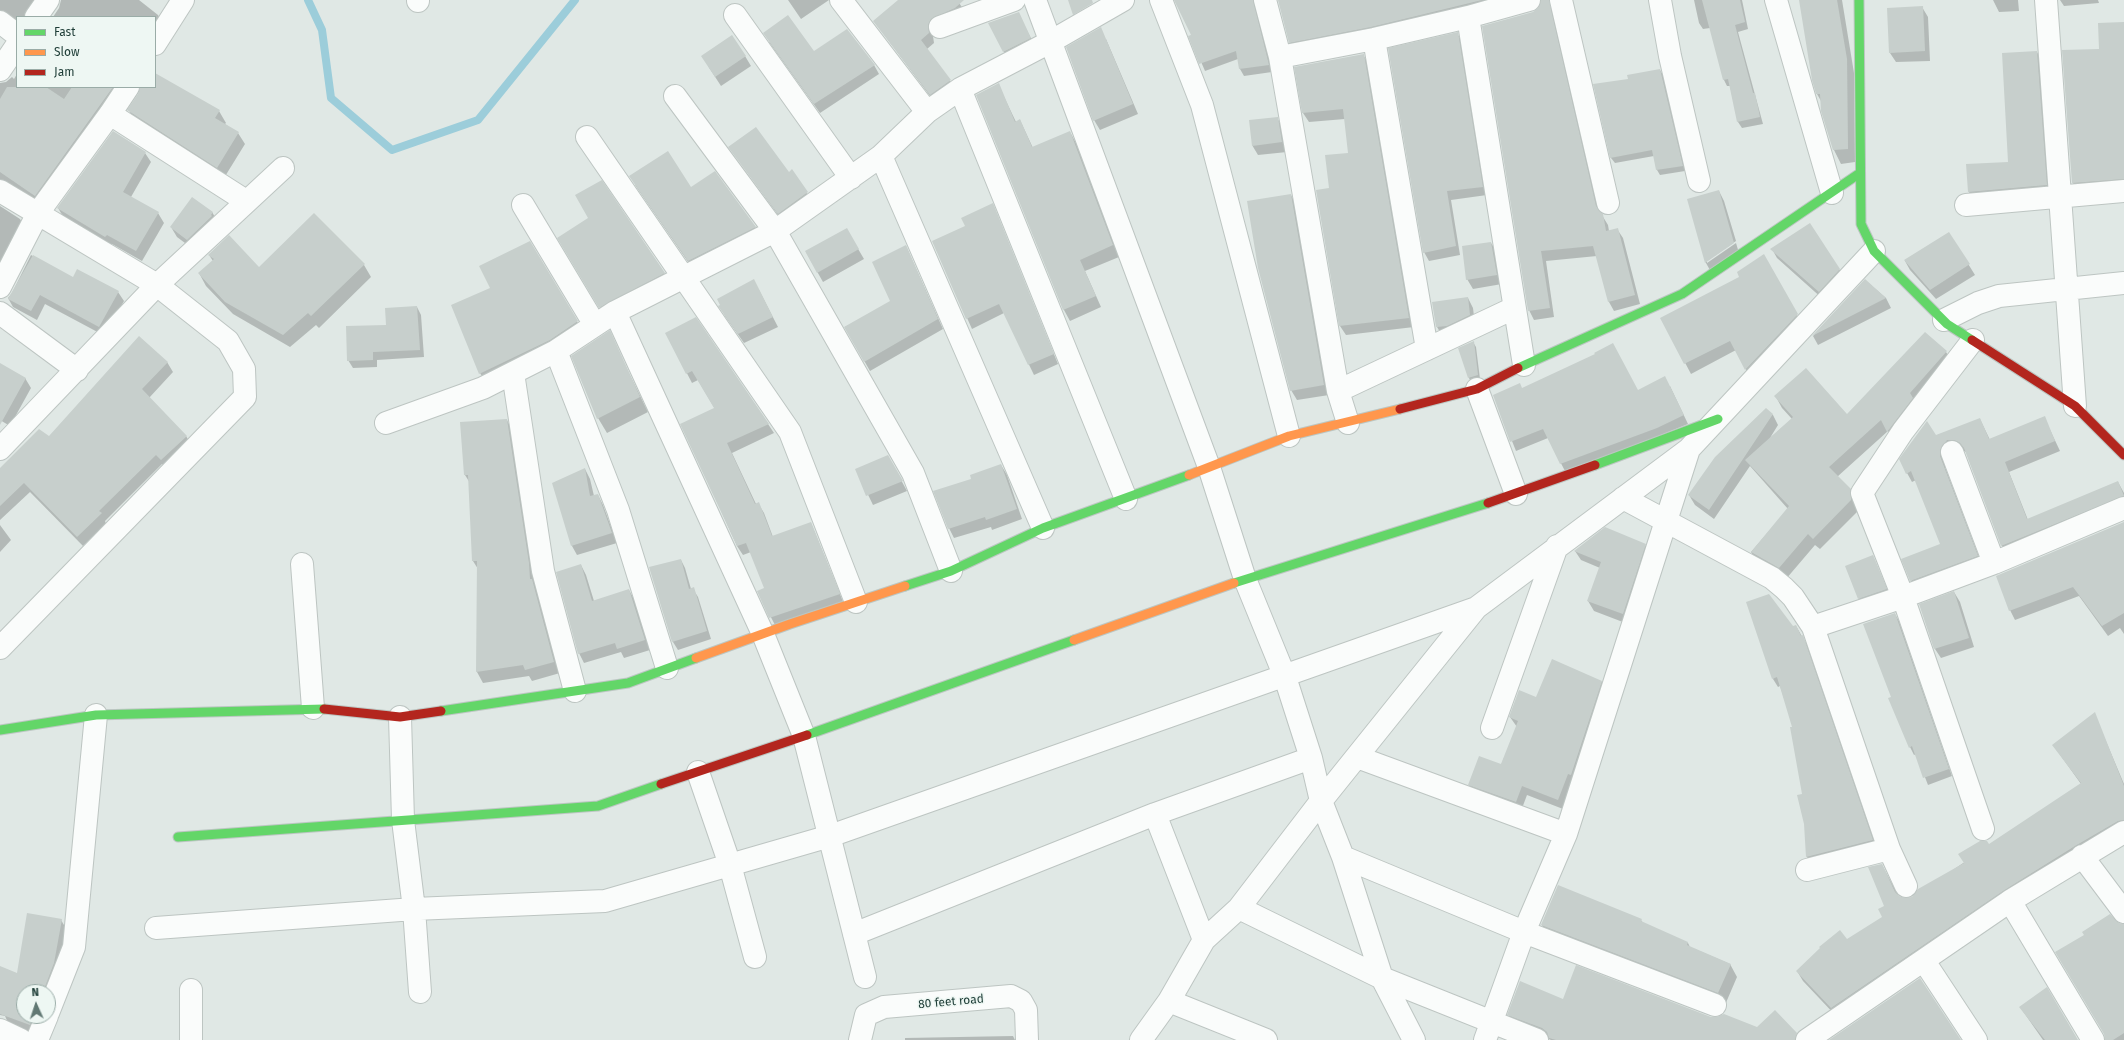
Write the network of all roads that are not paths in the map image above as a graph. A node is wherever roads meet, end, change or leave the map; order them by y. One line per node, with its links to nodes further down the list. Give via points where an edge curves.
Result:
1 (48, 0): 16 (street)
2 (183, 0): 22 (street)
3 (841, 0): 30 (street)
4 (1014, 0): 19 (street)
5 (1035, 0): 23 (street)
6 (1123, 0): 23 (street)
7 (1161, 0): 71 (street, via 1202,105)
8 (1265, 0): 25 (street)
9 (1529, 0): 17 (street)
10 (1561, 0): 43 (street)
11 (1660, 0): 37 (street, via 1670,56)
12 (1776, 0): 40 (street)
13 (1859, 0): 35 (street)
14 (2046, 0): 41 (street)
15 (735, 15): 36 (street)
16 (37, 16)
17 (1468, 17): 21 (street); 54 (street)
18 (0, 22): 20 (street)
19 (940, 27)
20 (16, 34)
21 (1374, 39): 25 (street); 60 (street)
22 (156, 42)
23 (1050, 42): 28 (street); 76 (street)
24 (16, 47): 26 (street)
25 (1280, 57): 66 (street)
26 (0, 70)
27 (127, 88): 31 (street)
28 (960, 89): 30 (street); 79 (street)
29 (675, 96): 47 (street)
30 (927, 112): 33 (street)
31 (110, 114): 42 (street); 46 (street)
32 (587, 137): 49 (street)
33 (881, 156): 36 (street); 82 (street)
34 (283, 168): 42 (street)
35 (1860, 173): 40 (street); 48 (street, via 1861,224)
36 (851, 178): 47 (street)
37 (1699, 181)
38 (0, 191): 46 (street)
39 (2124, 191): 41 (street)
40 (1832, 193): 62 (street, via 1682,294)
41 (2059, 196): 45 (street); 53 (street)
42 (246, 201): 51 (street)
43 (1608, 204)
44 (523, 205): 58 (street)
45 (1966, 205)
46 (38, 213): 51 (street); 52 (street)
47 (775, 231): 49 (street); 86 (street, via 913,474)
48 (1874, 251): 57 (street); 68 (street)
49 (684, 278): 55 (street); 89 (street, via 790,432)
50 (2124, 283): 53 (street)
51 (157, 285): 63 (street); 93 (street, via 228,341 244,369 245,397)
52 (0, 287)
53 (2066, 289): 57 (street, via 1999,296); 67 (street)
54 (1514, 308): 60 (street); 62 (street)
55 (615, 312): 58 (street); 92 (street)
56 (0, 313): 63 (street)
57 (1944, 320): 59 (street)
58 (595, 325): 61 (street)
59 (1973, 340): 67 (street); 88 (street, via 1903,430 1862,493)
60 (1427, 349): 66 (street)
61 (556, 351): 64 (street); 94 (street, via 618,510)
62 (1524, 365): 65 (street)
63 (77, 370): 72 (street)
64 (513, 373): 69 (street, via 483,388); 96 (street, via 543,571)
65 (1477, 389): 70 (street); 77 (street)
66 (1338, 391): 70 (street)
67 (2075, 406): 75 (street)
68 (1718, 419): 73 (street); 77 (street)
69 (386, 423)
70 (1348, 423): 71 (street)
71 (1289, 436): 76 (street)
72 (0, 449)
73 (1689, 449): 78 (street); 81 (street)
74 (1952, 452): 84 (street)
75 (2124, 455)
76 (1209, 467): 79 (street); 87 (street)
77 (1516, 494): 87 (street)
78 (1622, 498): 81 (street); 83 (street)
79 (1126, 499): 82 (street)
80 (2124, 508): 84 (street)
81 (1666, 522): 91 (street, via 1772,578 1789,592); 111 (street)
82 (1043, 528): 86 (street)
83 (1557, 546): 90 (street); 100 (street)
84 (1994, 562): 88 (street)
85 (302, 564): 97 (street)
86 (951, 571): 89 (street)
87 (1245, 579): 95 (street); 102 (street)
88 (1903, 597): 91 (street); 109 (street)
89 (856, 602): 92 (street)
90 (1476, 608): 95 (street); 103 (street)
91 (1813, 627): 114 (street)
92 (764, 634): 94 (street); 102 (street)
93 (0, 648)
94 (667, 668): 96 (street, via 628,683)
95 (1284, 677): 104 (street); 112 (street)
96 (575, 691): 99 (street)
97 (313, 708): 98 (street); 99 (street)
98 (96, 715): 101 (street); 134 (street, via 74,948)
99 (400, 716): 108 (street)
100 (1492, 728)
101 (0, 730)
102 (804, 736): 105 (street); 112 (street)
103 (1357, 757): 106 (street); 111 (street)
104 (1311, 758): 106 (street); 107 (street)
105 (698, 772): 108 (street, via 598,806); 117 (street)
106 (1321, 801): 115 (street); 121 (street)
107 (1155, 814): 126 (street); 127 (street)
108 (403, 820): 113 (street); 122 (street)
109 (1983, 829)
110 (2124, 832): 116 (street)
111 (1566, 834): 125 (street)
112 (830, 836): 117 (street); 126 (street)
113 (178, 837)
114 (1889, 849): 118 (street); 119 (street)
115 (1343, 856): 125 (street); 131 (street)
116 (2082, 856): 120 (street); 123 (street)
117 (730, 865): 122 (street, via 605,901); 128 (street)
118 (1807, 870)
119 (1906, 886)
120 (2010, 902): 129 (street); 151 (street)
121 (1239, 908): 127 (street); 131 (street)
122 (414, 909): 124 (street); 133 (street)
123 (2124, 912)
124 (156, 928)
125 (1524, 932): 136 (street); 139 (street)
126 (854, 934): 130 (street)
127 (1204, 940): 135 (street)
128 (755, 957)
129 (1924, 961): 149 (street); 150 (street)
130 (865, 977)
131 (1382, 978): 139 (street); 147 (street)
132 (191, 990): 142 (street)
133 (420, 992)
134 (56, 993)
135 (1169, 1001): 145 (street); 146 (street)
136 (1715, 1005)
137 (44, 1024): 141 (street)
138 (0, 1030): 140 (street)
139 (1489, 1032): 148 (street)
140 (21, 1040)
141 (37, 1040)
142 (191, 1040)
143 (860, 1040): 144 (street, 80 feet road, via 866,1015 884,1008 1011,996 1021,1001 1026,1010)
144 (1026, 1040)
145 (1141, 1040)
146 (1266, 1040)
147 (1414, 1040)
148 (1537, 1040)
149 (1807, 1040)
150 (1976, 1040)
151 (2094, 1040)

